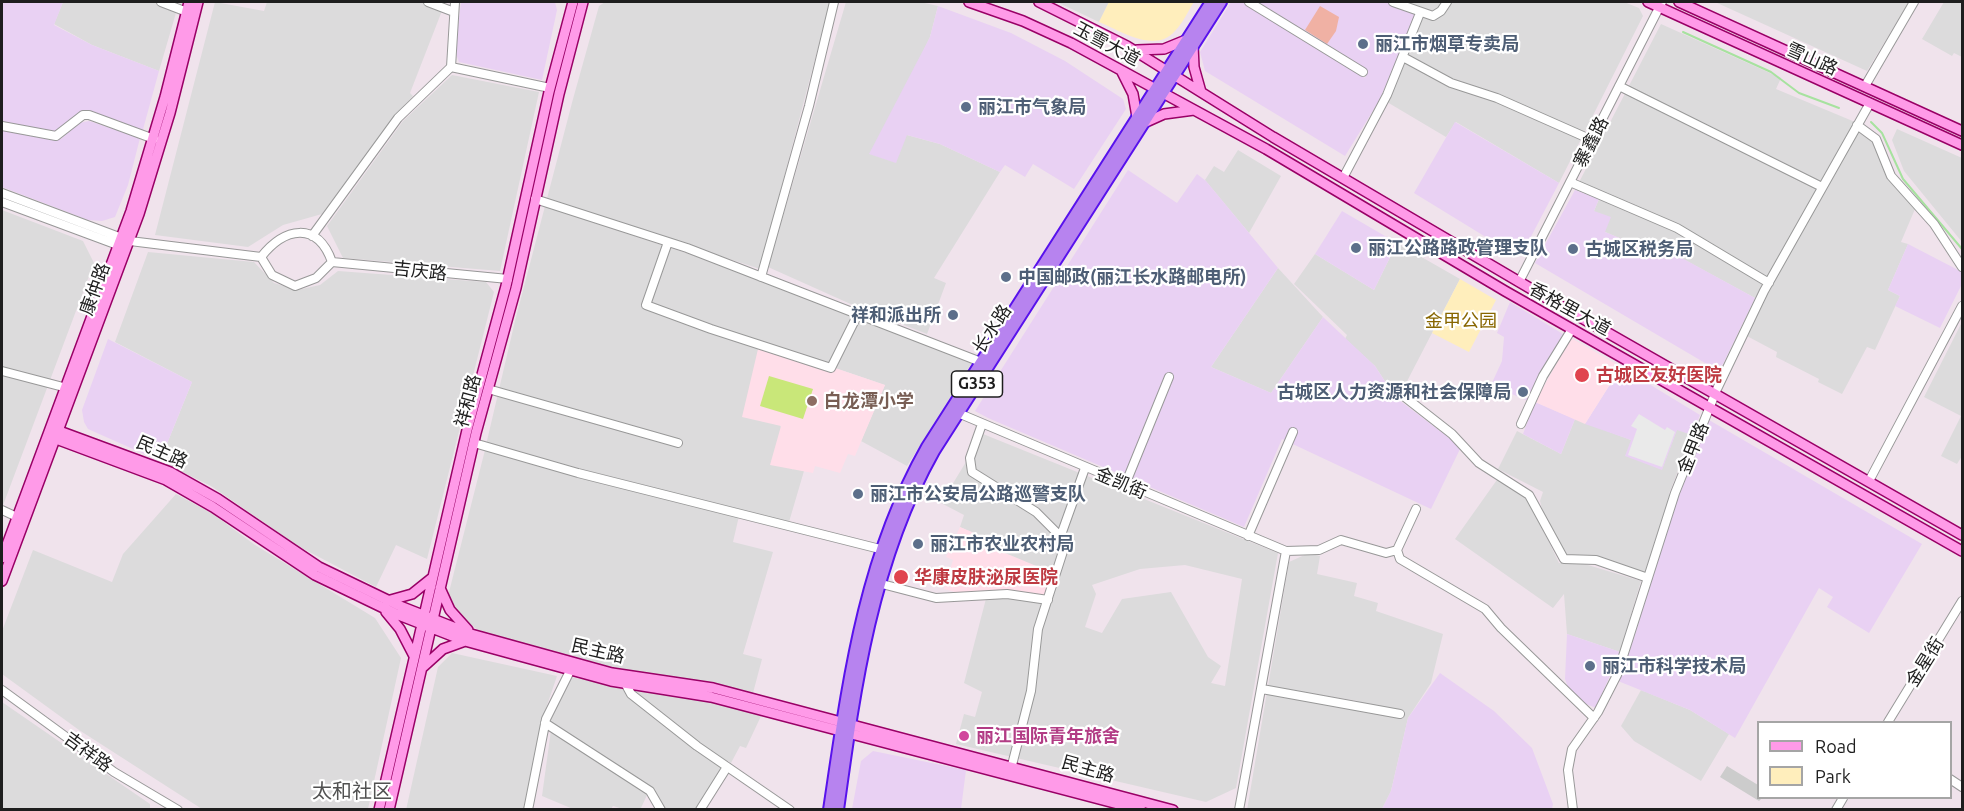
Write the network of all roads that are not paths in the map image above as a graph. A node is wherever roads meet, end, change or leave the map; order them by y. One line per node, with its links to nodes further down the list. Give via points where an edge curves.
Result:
1 (162, 2): 20 (street)
2 (189, 2): 20 (main road, 康仲路)
3 (198, 2): 52 (main road, 康仲路, via 167,123)
4 (428, 2): 21 (street)
5 (455, 2): 21 (street)
6 (573, 2): 32 (main road, 祥和路)
7 (583, 2): 48 (main road, 祥和路)
8 (834, 2): 56 (street)
9 (969, 2): 27 (main road, 玉雪大道, via 1048,32)
10 (1039, 2): 24 (main road, 玉雪大道)
11 (1211, 2): 23 (highway, 长水路 / G353)
12 (1221, 2): 23 (highway, 长水路 / G353)
13 (1249, 2): 28 (street)
14 (1392, 2): 22 (street)
15 (1447, 2): 22 (street, via 1436,15)
16 (1648, 2): 19 (main road, 雪山路)
17 (1679, 2): 31 (main road, 雪山路)
18 (1914, 2): 31 (street)
19 (1661, 4): 30 (street, 寨鑫路); 35 (main road, 雪山路)
20 (187, 12): 41 (main road, 康仲路)
21 (454, 12): 26 (street)
22 (1420, 13): 25 (street)
23 (1190, 42): 24 (main road, via 1164,49); 29 (highway, 长水路 / G353); 34 (main road)
24 (1133, 50): 29 (main road, 玉雪大道)
25 (1402, 57): 42 (street, via 1451,83 1497,98); 44 (street, via 1387,95)
26 (451, 67): 32 (street); 50 (street, via 398,118)
27 (1121, 70): 33 (main road, 玉雪大道); 37 (main road, via 1133,94)
28 (1363, 72)
29 (1170, 73): 33 (highway, 长水路 / G353); 34 (main road, 香格里大道)
30 (1619, 86): 42 (street, 寨鑫路); 46 (street)
31 (1865, 87): 40 (main road, 雪山路)
32 (550, 88): 57 (main road, 祥和路)
33 (1159, 91): 36 (main road, 香格里大道); 37 (highway, 长水路 / G353)
34 (1202, 92): 44 (main road, 香格里大道)
35 (1870, 103): 38 (street, 金甲路); 43 (main road, 雪山路)
36 (1194, 110): 37 (main road); 62 (main road, 香格里大道)
37 (1139, 121): 63 (highway, 长水路 / G353); 71 (highway, 长水路 / G353)
38 (1857, 124): 46 (street, 金甲路); 55 (street, via 1876,139 1891,177 1934,224)
39 (2, 126): 41 (street, via 56,136 82,115 89,115)
40 (1962, 131)
41 (154, 139): 52 (main road, 康仲路)
42 (1592, 140): 45 (street, 寨鑫路)
43 (1962, 145)
44 (1342, 178): 58 (main road, 香格里大道)
45 (1570, 182): 58 (street, 寨鑫路); 59 (street, via 1677,228)
46 (1822, 187): 59 (street, 金甲路)
47 (2, 194): 52 (street)
48 (536, 199): 51 (street); 67 (main road, 祥和路)
49 (2, 202): 52 (street)
50 (312, 236): 53 (street, via 299,232 282,237); 54 (street, via 326,248)
51 (668, 242): 56 (street); 61 (street, via 646,305 831,368)
52 (126, 243): 53 (street); 66 (main road, 康仲路); 75 (main road, 康仲路)
53 (261, 257): 54 (street, via 272,275 295,286 316,278)
54 (332, 262): 57 (street, 吉庆路)
55 (1962, 267)
56 (761, 277): 61 (street)
57 (508, 279): 92 (main road, 祥和路)
58 (1519, 282): 69 (main road, 香格里大道)
59 (1769, 283): 69 (street, 金甲路)
60 (1962, 306): 79 (street)
61 (858, 314): 63 (street)
62 (1572, 329): 70 (main road, 香格里大道); 73 (street, via 1543,376)
63 (981, 362): 87 (highway, 长水路 / G353, via 915,468)
64 (2, 371): 66 (street)
65 (1169, 377): 80 (street)
66 (67, 388): 75 (main road, 康仲路)
67 (488, 389): 76 (main road, 祥和路); 77 (street)
68 (1401, 394): 93 (street, via 1452,434 1479,463 1529,495 1564,559 1596,560)
69 (1715, 394): 70 (street, 金甲路); 79 (main road, 香格里大道)
70 (1710, 407): 90 (main road, 香格里大道); 93 (street, 金甲路, via 1675,493)
71 (958, 413): 72 (street, 金凯街); 95 (highway, 长水路 / G353, via 911,494)
72 (982, 424): 78 (street, 金凯街); 84 (street, via 970,458 972,472 1036,512)
73 (1521, 424)
74 (1293, 432): 86 (street)
75 (54, 433): 83 (main road, 康仲路); 94 (main road, 康仲路); 99 (main road, 民主路, via 166,480 315,575)
76 (474, 443): 87 (street); 96 (main road, 祥和路)
77 (678, 443)
78 (1085, 468): 80 (street, 金凯街); 84 (street)
79 (1869, 481): 85 (main road, 香格里大道)
80 (1125, 485): 86 (street, 金凯街)
81 (1416, 508): 88 (street)
82 (2, 510): 83 (street)
83 (17, 517): 91 (main road, 康仲路)
84 (1061, 535): 97 (street, via 1066,542)
85 (1962, 535)
86 (1248, 536): 89 (street, 金凯街)
87 (880, 549): 112 (highway, 长水路 / G353, via 863,610)
88 (1397, 550): 89 (street, via 1386,552 1341,540 1319,550); 109 (street, via 1400,559 1485,609)
89 (1286, 551): 106 (street)
90 (1962, 551)
91 (2, 558)
92 (432, 578): 99 (main road, via 412,594); 100 (main road, 祥和路)
93 (1648, 578): 109 (street, 金甲路, via 1623,661)
94 (2, 581)
95 (878, 584): 97 (street, via 936,598 1007,594); 112 (highway, 长水路 / G353)
96 (440, 588): 100 (main road, 祥和路); 101 (main road)
97 (1048, 600): 113 (street, via 1036,639 1031,691)
98 (1962, 601): 110 (street, 金星街)
99 (385, 604): 100 (main road, 民主路); 102 (main road)
100 (427, 622): 101 (main road, 民主路); 102 (main road, 祥和路); 103 (main road, 祥和路)
101 (469, 637): 103 (main road, via 443,649); 104 (main road, 民主路); 112 (main road, 民主路, via 612,673 713,688)
102 (414, 656): 116 (main road, 祥和路)
103 (421, 670): 117 (main road, 祥和路)
104 (570, 671): 105 (main road, 民主路); 111 (street)
105 (625, 683): 112 (main road, 民主路, via 711,696); 114 (street, via 631,694)
106 (1262, 689): 108 (street); 126 (street)
107 (2, 690): 115 (street, 吉祥路, via 114,772)
108 (1400, 714)
109 (1594, 718): 127 (street, 金甲路, via 1575,742 1570,756)
110 (1889, 721)
111 (545, 723): 118 (street); 119 (street, via 650,791)
112 (847, 727): 113 (main road, 民主路); 122 (highway, 长水路 / G353); 123 (highway, 长水路 / G353); 124 (main road, 民主路)
113 (1012, 765): 125 (main road, 民主路)
114 (727, 767): 120 (street); 121 (street)
115 (178, 810)
116 (379, 810)
117 (389, 810)
118 (528, 810)
119 (661, 810)
120 (700, 810)
121 (790, 810)
122 (830, 810)
123 (838, 810)
124 (1141, 810)
125 (1173, 810)
126 (1239, 810)
127 (1573, 810)

